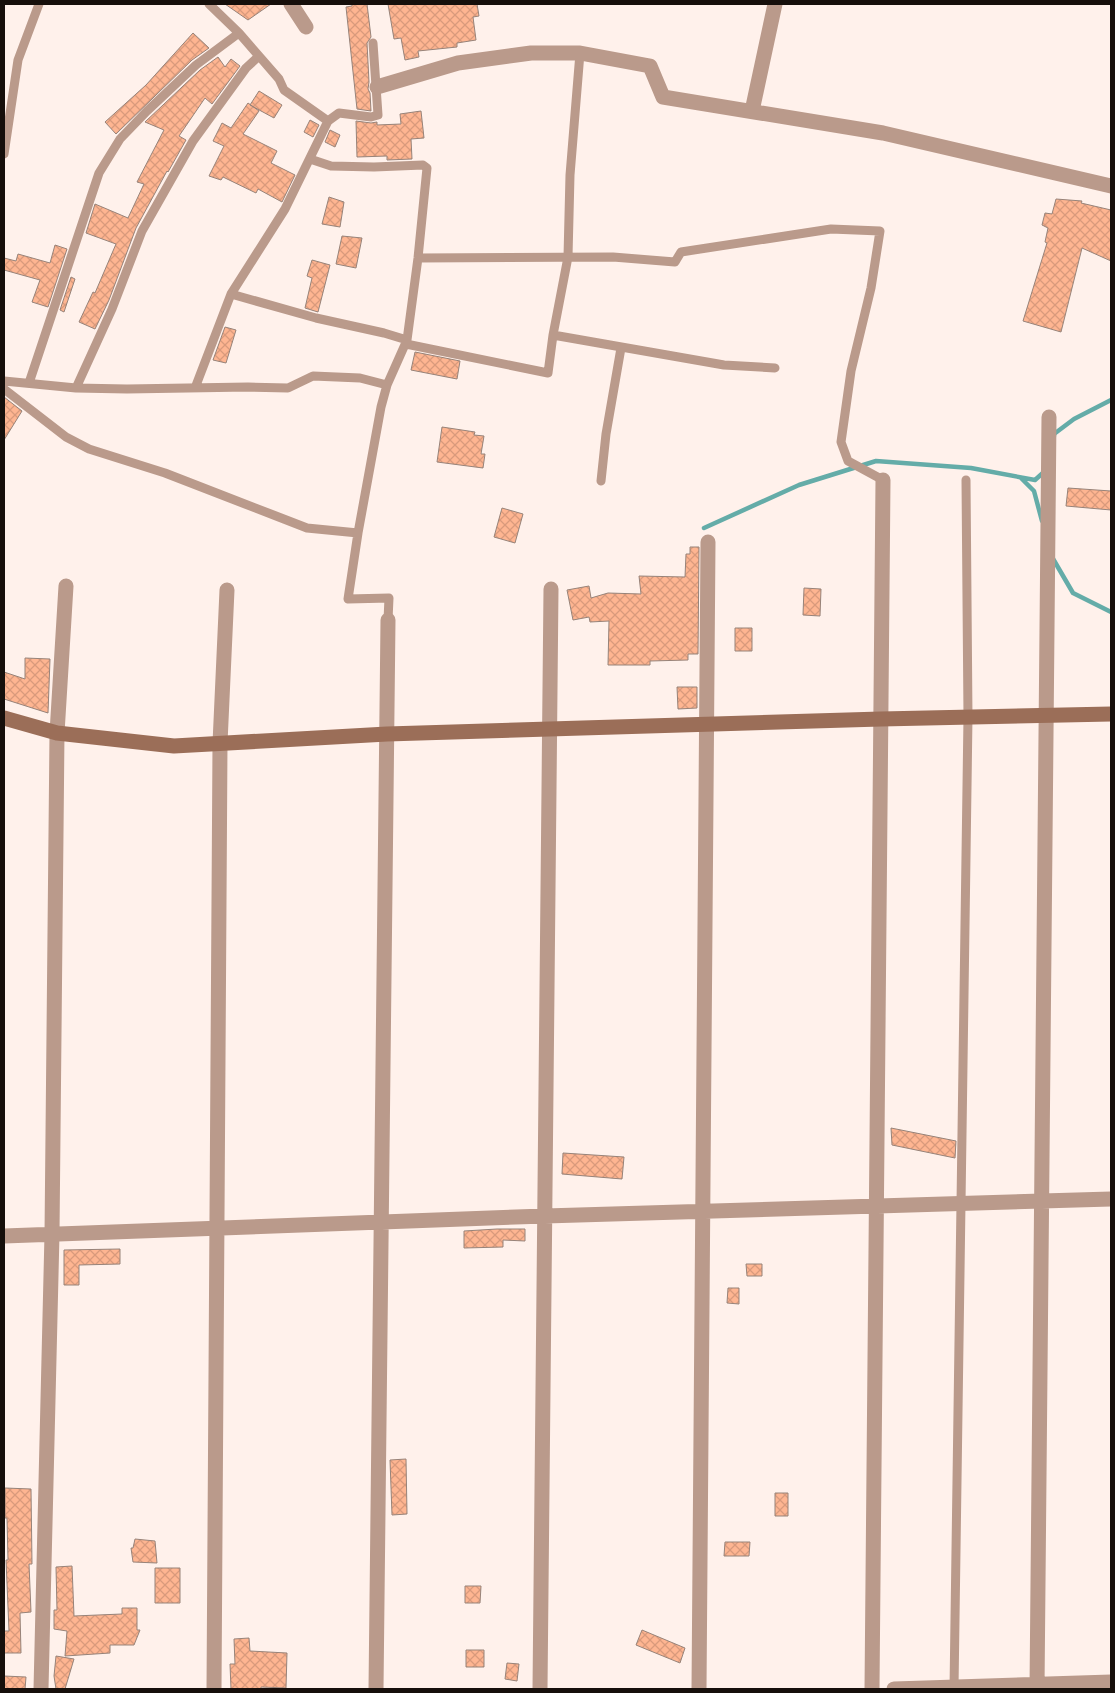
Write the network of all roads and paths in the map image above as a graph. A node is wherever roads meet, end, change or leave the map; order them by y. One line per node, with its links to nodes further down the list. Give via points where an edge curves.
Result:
1 (38, 4): 13 (lane, via 18,60)
2 (209, 4): 6 (lane)
3 (291, 4): 5 (street)
4 (775, 4): 11 (street)
5 (306, 27)
6 (239, 33): 9 (lane); 24 (lane, via 196,65 120,139 99,174)
7 (373, 43): 10 (lane)
8 (580, 53): 10 (street, via 531,53 458,62); 11 (street, via 650,66 663,97); 16 (lane, via 570,175)
9 (259, 56): 12 (lane, via 284,90); 26 (lane, via 246,68 193,141 142,231 112,309)
10 (377, 87): 12 (lane, via 378,115 339,113)
11 (752, 111): 15 (street, via 883,133)
12 (328, 121): 14 (lane)
13 (4, 154)
14 (310, 159): 17 (lane, via 331,166 423,165 427,168); 18 (lane, via 285,209)
15 (1111, 186)
16 (568, 257): 17 (lane); 19 (lane); 30 (lane, via 675,262 681,252 831,229 880,231 871,288 851,370 842,442 848,461)
17 (418, 258): 20 (lane)
18 (231, 294): 20 (lane, via 384,333); 27 (lane)
19 (553, 335): 20 (lane, via 548,373); 21 (lane)
20 (407, 342): 25 (lane)
21 (621, 348): 22 (lane, via 724,365); 32 (lane, via 606,434)
22 (775, 368)
23 (4, 382): 24 (lane)
24 (29, 383): 26 (lane)
25 (387, 386): 27 (lane, via 360,378 313,376 288,388); 33 (lane)
26 (76, 388): 27 (lane)
27 (195, 388)
28 (4, 389): 33 (lane, via 66,437 89,450 165,473 306,528)
29 (1049, 416): 40 (street)
30 (884, 480): 43 (street)
31 (966, 480): 41 (lane)
32 (602, 481)
33 (358, 532): 38 (lane, via 348,599 389,598)
34 (708, 542): 44 (street)
35 (66, 586): 46 (street)
36 (551, 589): 45 (street)
37 (227, 590): 48 (street)
38 (388, 620): 47 (street)
39 (1111, 714): 40 (street)
40 (1046, 715): 41 (street); 50 (street)
41 (968, 717): 43 (street); 51 (lane)
42 (4, 718): 46 (street)
43 (881, 718): 44 (street); 52 (street)
44 (706, 724): 45 (street); 53 (street)
45 (550, 730): 47 (street); 54 (street)
46 (58, 733): 48 (street, via 174,746); 57 (street)
47 (387, 734): 48 (street); 55 (street)
48 (220, 743): 56 (street)
49 (1111, 1199): 50 (street)
50 (1041, 1201): 51 (street); 60 (street)
51 (960, 1203): 52 (street); 61 (lane)
52 (877, 1205): 53 (street); 67 (street)
53 (702, 1210): 54 (street); 66 (street)
54 (545, 1216): 55 (street); 65 (street)
55 (381, 1222): 56 (street); 64 (street)
56 (218, 1227): 57 (street); 63 (street)
57 (52, 1234): 58 (street); 62 (street)
58 (4, 1236)
59 (1111, 1682): 60 (street)
60 (1037, 1687): 61 (street)
61 (954, 1688): 68 (street)
62 (41, 1689)
63 (214, 1689)
64 (376, 1689)
65 (540, 1689)
66 (699, 1689)
67 (872, 1689)
68 (894, 1689)

